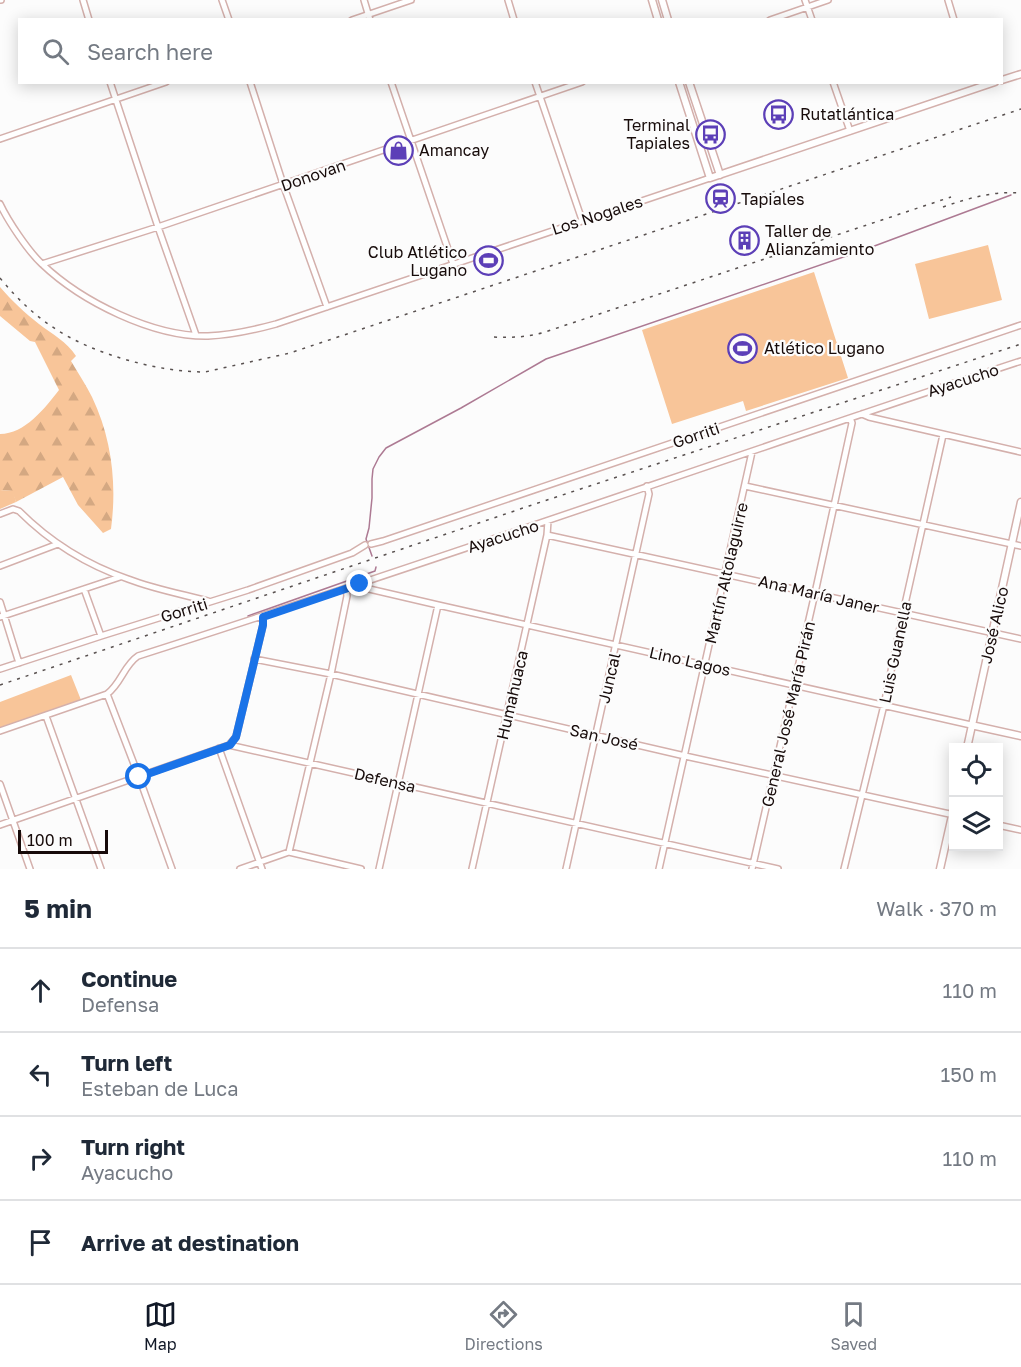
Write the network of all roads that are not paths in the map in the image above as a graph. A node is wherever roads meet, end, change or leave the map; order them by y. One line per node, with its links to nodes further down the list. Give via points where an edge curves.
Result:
1 (83, 0): 13 (street)
2 (222, 0): 14 (street)
3 (364, 0): 12 (street)
4 (411, 0): 12 (street)
5 (508, 0): 15 (street)
6 (652, 0): 16 (street)
7 (662, 0): 17 (street)
8 (805, 0): 11 (street)
9 (828, 0): 11 (street)
10 (948, 0): 20 (street)
11 (807, 7): 18 (street); 19 (street)
12 (369, 17)
13 (88, 18)
14 (228, 18)
15 (513, 18)
16 (657, 18)
17 (667, 18)
18 (776, 18)
19 (811, 18)
20 (953, 18)
21 (1021, 74): 22 (street)
22 (1003, 80)
23 (111, 84): 34 (street)
24 (160, 84): 34 (street)
25 (251, 84): 40 (street)
26 (392, 84): 37 (street)
27 (536, 84): 33 (street)
28 (576, 84): 33 (street, Donovan)
29 (680, 84): 39 (street)
30 (690, 84): 38 (street)
31 (834, 84): 35 (street)
32 (977, 85): 35 (street, Los Nogales)
33 (540, 97): 37 (street, Donovan); 42 (street)
34 (116, 100): 36 (street); 43 (street)
35 (850, 131): 38 (street, Los Nogales)
36 (0, 139)
37 (411, 141): 40 (street, Donovan); 45 (street)
38 (720, 175): 39 (street, Los Nogales)
39 (710, 178): 42 (street, Los Nogales)
40 (283, 184): 43 (street, Donovan); 46 (street)
41 (0, 204): 44 (street, Los Nogales)
42 (582, 220): 45 (street, Los Nogales)
43 (158, 227): 44 (street, Donovan); 48 (street)
44 (42, 264): 48 (street, Los Nogales, via 88,298 139,323)
45 (453, 264): 46 (street, Los Nogales)
46 (327, 307): 48 (street, Los Nogales, via 244,332)
47 (1021, 325): 75 (street, Gorriti)
48 (196, 335)
49 (1021, 361): 50 (street, Ayacucho)
50 (861, 414): 51 (street, Ayacucho); 52 (street)
51 (850, 418): 53 (street, Ayacucho); 58 (street, General José María Pirán)
52 (943, 435): 54 (street); 61 (street, Luis Guanella)
53 (752, 452): 55 (street, Ayacucho); 56 (street, Martín Altolaguirre)
54 (1021, 452)
55 (647, 486): 60 (street, Ayacucho); 66 (street, Juncal, via 649,494)
56 (745, 486): 58 (street); 68 (street, Martín Altolaguirre)
57 (1021, 502): 64 (street, José Alico)
58 (834, 505): 61 (street); 73 (street, General José María Pirán)
59 (0, 514): 63 (street, via 19,511)
60 (548, 521): 62 (street, Humahuaca); 70 (street, Ayacucho)
61 (922, 525): 64 (street); 77 (street, Luis Guanella)
62 (547, 535): 66 (street, Ana María Janer); 80 (street, Humahuaca)
63 (58, 544): 67 (street); 69 (street)
64 (1012, 544): 65 (street); 81 (street, José Alico)
65 (1021, 546)
66 (636, 555): 68 (street, Ana María Janer); 84 (street, Juncal)
67 (0, 566)
68 (726, 573): 73 (street, Ana María Janer); 87 (street, Martín Altolaguirre)
69 (120, 577): 72 (street); 75 (street)
70 (360, 584): 71 (street, Ayacucho); 76 (street, Lino Lagos)
71 (346, 588): 79 (street, Ayacucho); 89 (street)
72 (84, 589): 78 (street); 82 (street)
73 (815, 593): 77 (street, Ana María Janer); 90 (street, General José María Pirán)
74 (0, 602): 78 (street)
75 (209, 602): 82 (street, Gorriti)
76 (438, 605): 80 (street, Lino Lagos); 92 (street)
77 (903, 613): 81 (street, Ana María Janer); 93 (street, Luis Guanella)
78 (2, 617): 86 (street)
79 (263, 617): 85 (street); 91 (street, Ayacucho, via 138,656)
80 (528, 625): 84 (street, Lino Lagos); 94 (street, Humahuaca)
81 (992, 633): 83 (street, Ana María Janer); 96 (street, José Alico)
82 (101, 636): 86 (street, Gorriti)
83 (1021, 639)
84 (616, 645): 87 (street, Lino Lagos); 98 (street, Juncal)
85 (254, 659): 89 (street, San José); 101 (street, via 236,737)
86 (19, 663): 88 (street, Gorriti)
87 (705, 664): 90 (street, Lino Lagos); 103 (street, Martín Altolaguirre)
88 (0, 669)
89 (331, 674): 92 (street, San José); 104 (street)
90 (794, 685): 93 (street, Lino Lagos); 105 (street, General José María Pirán)
91 (108, 694): 95 (street); 106 (street)
92 (419, 694): 94 (street, San José); 107 (street)
93 (884, 705): 96 (street, Lino Lagos); 109 (street, Luis Guanella)
94 (507, 715): 98 (street, San José); 111 (street, Humahuaca)
95 (46, 716): 97 (street); 110 (street)
96 (971, 725): 99 (street, Lino Lagos); 100 (street, José Alico)
97 (0, 731)
98 (595, 735): 103 (street, San José); 114 (street, Juncal)
99 (1021, 736)
100 (967, 743)
101 (230, 745): 102 (street, Defensa); 104 (street, Defensa)
102 (219, 748): 106 (street, Defensa); 121 (street)
103 (685, 756): 105 (street, San José); 119 (street, Martín Altolaguirre)
104 (309, 763): 107 (street, Defensa); 120 (street)
105 (774, 775): 109 (street, San José); 122 (street, General José María Pirán)
106 (139, 777): 110 (street, Defensa); 125 (street)
107 (398, 783): 111 (street, Defensa); 129 (street)
108 (0, 784): 113 (street)
109 (862, 794): 112 (street, San José); 134 (street, Luis Guanella)
110 (75, 799): 113 (street, Defensa); 124 (street)
111 (487, 804): 114 (street, Defensa); 130 (street, Humahuaca)
112 (949, 811)
113 (13, 821): 115 (street, Defensa); 123 (street)
114 (576, 824): 119 (street, Defensa); 131 (street, Juncal)
115 (0, 825)
116 (1003, 826): 118 (street)
117 (949, 830): 135 (street)
118 (1021, 830)
119 (664, 843): 122 (street, Defensa); 132 (street, Martín Altolaguirre)
120 (289, 852): 121 (street); 128 (street)
121 (260, 862): 126 (street); 127 (street)
122 (752, 866): 133 (street, Defensa)
123 (30, 869)
124 (100, 869)
125 (172, 869)
126 (240, 869)
127 (262, 869)
128 (361, 869)
129 (379, 869)
130 (472, 869)
131 (566, 869)
132 (659, 869)
133 (778, 869)
134 (844, 869)
135 (940, 869)

